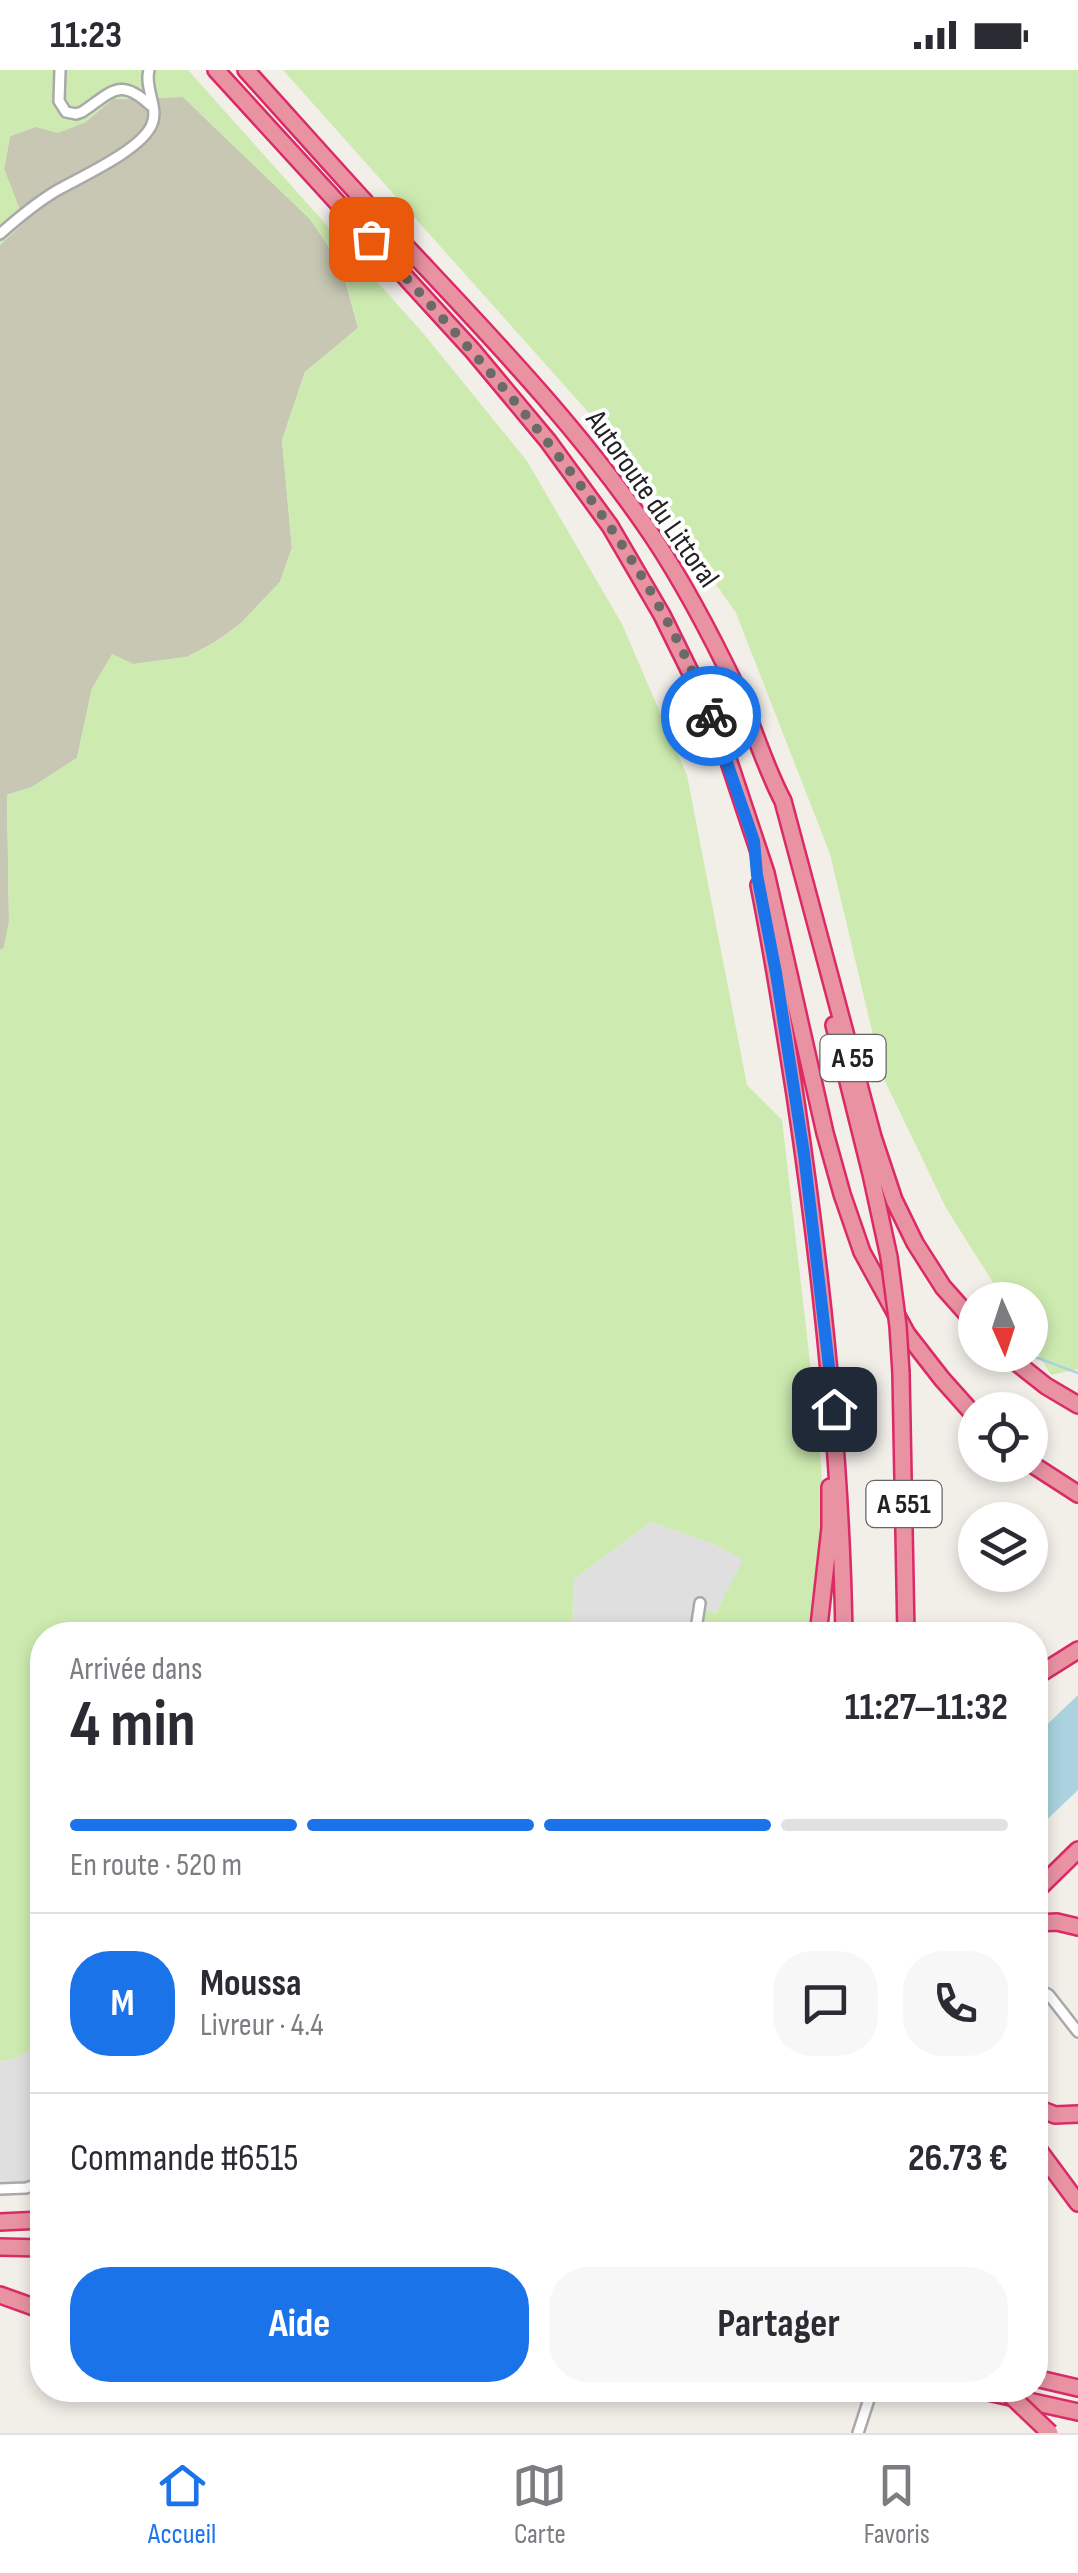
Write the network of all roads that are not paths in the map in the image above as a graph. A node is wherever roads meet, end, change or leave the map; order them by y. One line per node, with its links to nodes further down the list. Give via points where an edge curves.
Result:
1 (60, 70): 5 (street, via 59,101 66,112 82,112 124,88)
2 (149, 70): 5 (street)
3 (216, 70): 8 (highway, Autoroute du Littoral / A 55, via 472,351 610,526 704,700)
4 (246, 70): 7 (highway, Autoroute du Littoral / A 55, via 504,349 620,490 695,605)
5 (152, 106): 6 (street, via 145,134)
6 (0, 234)
7 (770, 775): 9 (highway, Autoroute du Littoral / A 55, via 783,801 894,1200 914,1243); 20 (highway, A 551, bridge, via 890,1257 901,1373)
8 (754, 841): 11 (highway, A 551, via 804,1154); 12 (highway, Autoroute du Littoral / A 55, via 862,1252 907,1334)
9 (958, 1304)
10 (1028, 1372): 13 (highway)
11 (831, 1378): 18 (highway, via 830,1528); 19 (highway, A 551)
12 (958, 1397)
13 (1078, 1405)
14 (1048, 1475): 15 (highway)
15 (1078, 1494)
16 (700, 1603): 17 (street)
17 (697, 1622)
18 (819, 1622)
19 (844, 1622)
20 (906, 1622)
21 (1078, 1642): 23 (highway)
22 (1078, 1650): 24 (highway)
23 (1048, 1660)
24 (1048, 1668)
25 (1078, 1850): 26 (highway)
26 (1048, 1879)
27 (1048, 1922): 28 (highway)
28 (1078, 1927)
29 (1048, 1994): 30 (street)
30 (1078, 2032)
31 (1048, 2112): 32 (highway)
32 (1078, 2114)
33 (1048, 2163): 36 (highway)
34 (30, 2187): 35 (street)
35 (0, 2189)
36 (1078, 2203)
37 (30, 2221): 38 (highway)
38 (0, 2225): 39 (highway)
39 (30, 2229)
40 (0, 2247): 41 (highway)
41 (30, 2248)
42 (0, 2295): 43 (highway)
43 (30, 2306)
44 (1048, 2381): 45 (highway)
45 (1078, 2388)
46 (868, 2402): 50 (street)
47 (1018, 2402): 51 (highway, bridge)
48 (1033, 2402): 49 (highway)
49 (1078, 2412)
50 (858, 2433)
51 (1050, 2433)

